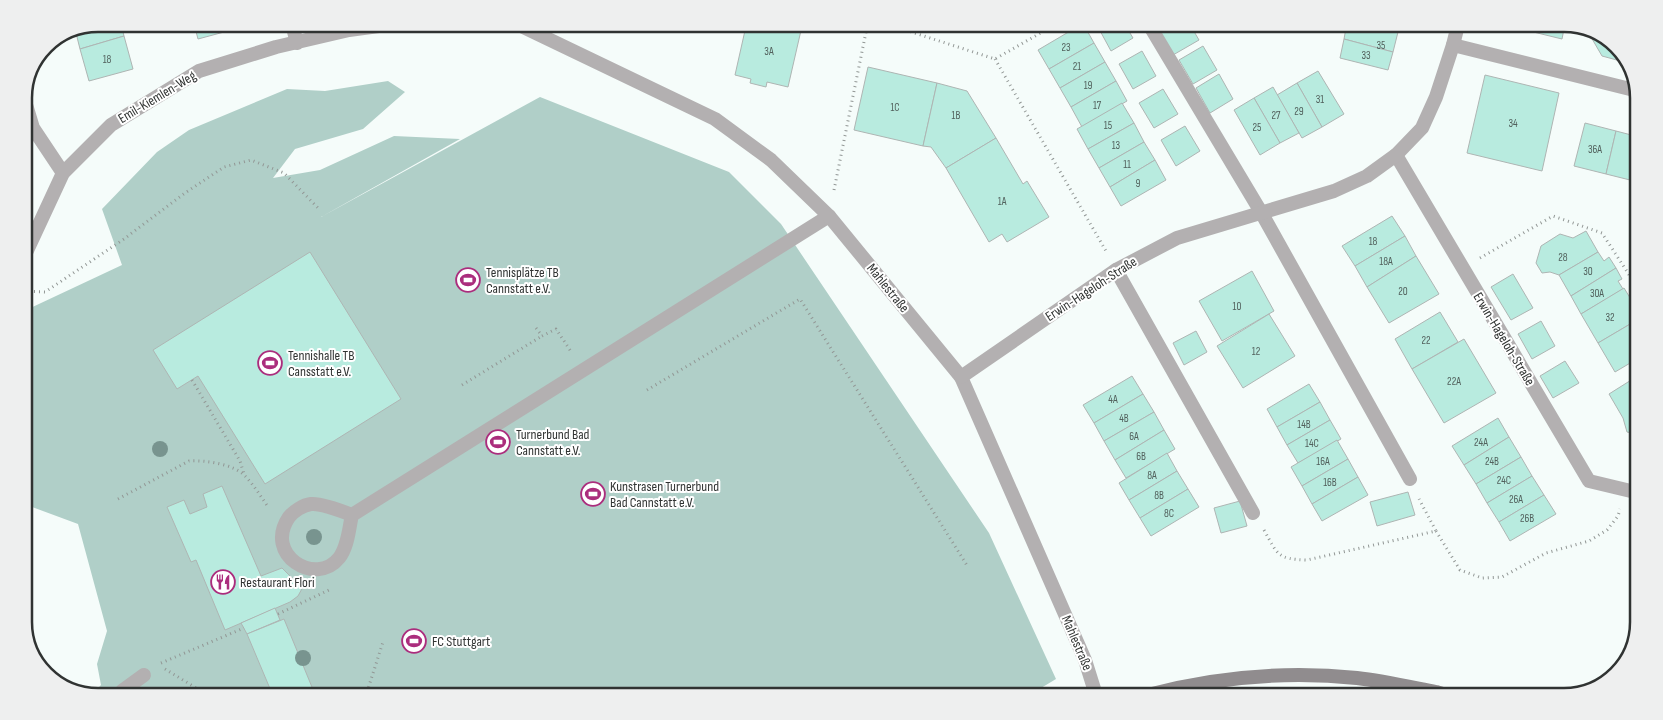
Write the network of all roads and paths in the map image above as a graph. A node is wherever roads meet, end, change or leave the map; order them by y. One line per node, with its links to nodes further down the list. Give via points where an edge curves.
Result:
1 (294, 32): 9 (street)
2 (341, 32): 9 (street, Emil-Kiemlen-Weg)
3 (534, 32): 18 (street, Mahlestraße, via 715,119 771,160)
4 (866, 32): 18 (path)
5 (911, 32): 11 (path)
6 (1043, 32): 11 (path)
7 (1153, 32): 17 (street)
8 (1456, 32): 10 (street, Erwin-Hageloh-Straße)
9 (297, 42): 15 (street, Emil-Kiemlen-Weg, via 199,71 111,125)
10 (1453, 46): 12 (street); 14 (street, Erwin-Hageloh-Straße, via 1422,128)
11 (995, 59): 21 (path)
12 (1629, 89)
13 (33, 128): 15 (street)
14 (1396, 155): 17 (street, Erwin-Hageloh-Straße, via 1367,176 1334,191); 20 (street, Erwin-Hageloh-Straße)
15 (63, 173): 19 (street, Emil-Kiemlen-Weg)
16 (319, 209): 23 (path, via 284,173 251,160 224,167 45,292)
17 (1261, 212): 21 (street, Erwin-Hageloh-Straße, via 1177,238); 32 (street)
18 (829, 216): 27 (street, Mahlestraße); 37 (street)
19 (33, 238)
20 (1462, 268): 22 (path, via 1553,216 1602,233); 33 (street, Erwin-Hageloh-Straße, via 1589,481)
21 (1116, 270): 27 (street, Erwin-Hageloh-Straße); 36 (street)
22 (1630, 276)
23 (33, 291)
24 (536, 328): 25 (path)
25 (542, 336): 26 (path, via 556,329); 29 (path)
26 (564, 340)
27 (961, 377): 49 (street, Mahlestraße, via 1085,660)
28 (192, 380): 31 (path, via 240,461)
29 (462, 385)
30 (647, 390): 40 (path, via 800,299)
31 (244, 474): 35 (path, via 214,462 189,461); 38 (path)
32 (1410, 478): 39 (path)
33 (1630, 491)
34 (1630, 493): 39 (path, via 1607,530 1589,541 1546,554 1502,577 1482,578 1460,570)
35 (118, 499)
36 (1253, 513): 39 (path, via 1278,554 1289,559 1307,560)
37 (352, 514): 38 (street, via 311,504 294,511); 38 (street, via 339,559 326,567 312,570 298,565 287,555 282,541)
38 (283, 526)
39 (1436, 531)
40 (968, 568)
41 (332, 588): 42 (path)
42 (278, 614)
43 (244, 628): 47 (path, via 158,664)
44 (383, 642): 48 (path)
45 (144, 675): 46 (street)
46 (126, 688)
47 (196, 688)
48 (368, 688)
49 (1094, 688)
50 (1175, 688): 51 (main road, via 1260,676 1311,675 1359,678)
51 (1414, 688)

